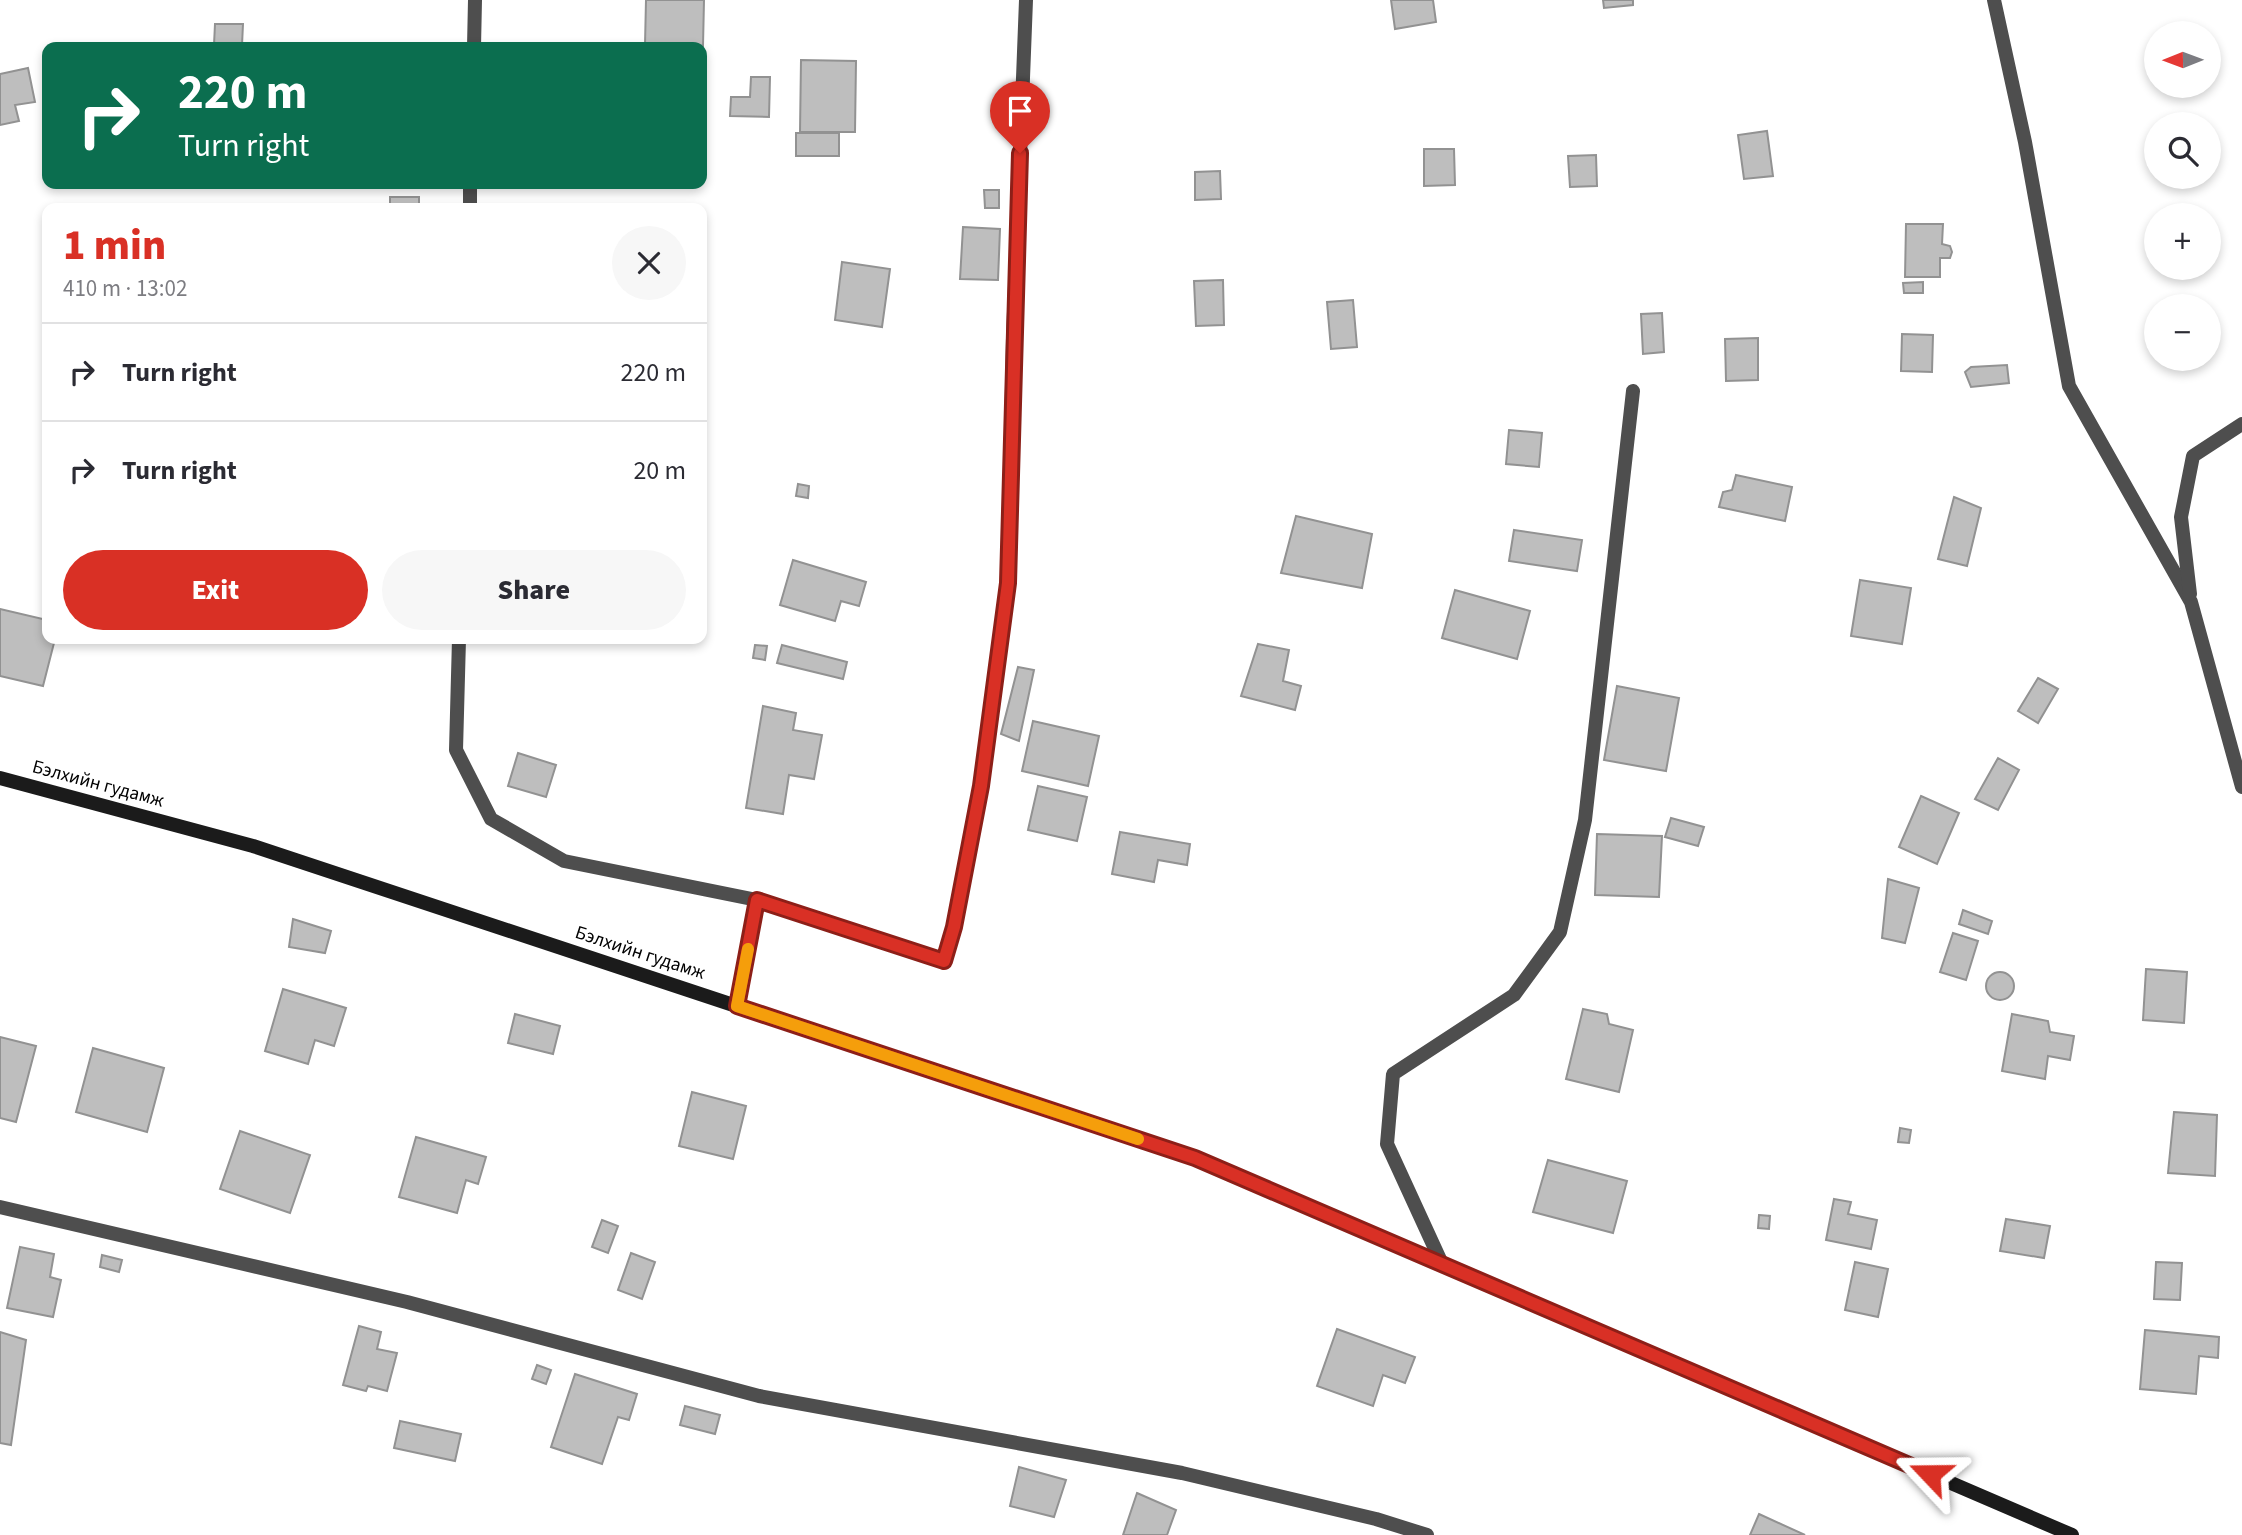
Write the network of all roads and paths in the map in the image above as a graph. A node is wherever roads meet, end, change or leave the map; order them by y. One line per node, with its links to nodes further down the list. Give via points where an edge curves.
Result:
1 (475, 0): 4 (street)
2 (1026, 0): 11 (street, via 1008,583 981,786 944,961)
3 (1994, 0): 7 (street, via 2069,386)
4 (474, 42)
5 (1633, 391): 14 (street, via 1585,820 1560,933 1514,995 1393,1074 1387,1144)
6 (2242, 424): 7 (street, via 2193,456 2181,517)
7 (2191, 602): 10 (street)
8 (459, 644): 11 (street, via 456,750 491,819 564,861)
9 (0, 778): 12 (main road, Бэлхийн гудамж, via 253,845)
10 (2242, 787)
11 (757, 900): 12 (street)
12 (737, 1006): 14 (main road, Бэлхийн гудамж, via 1195,1158)
13 (0, 1207): 15 (street, via 407,1302 759,1396 1182,1474)
14 (1443, 1266): 16 (main road, Бэлхийн гудамж)
15 (1427, 1535)
16 (2072, 1535)

